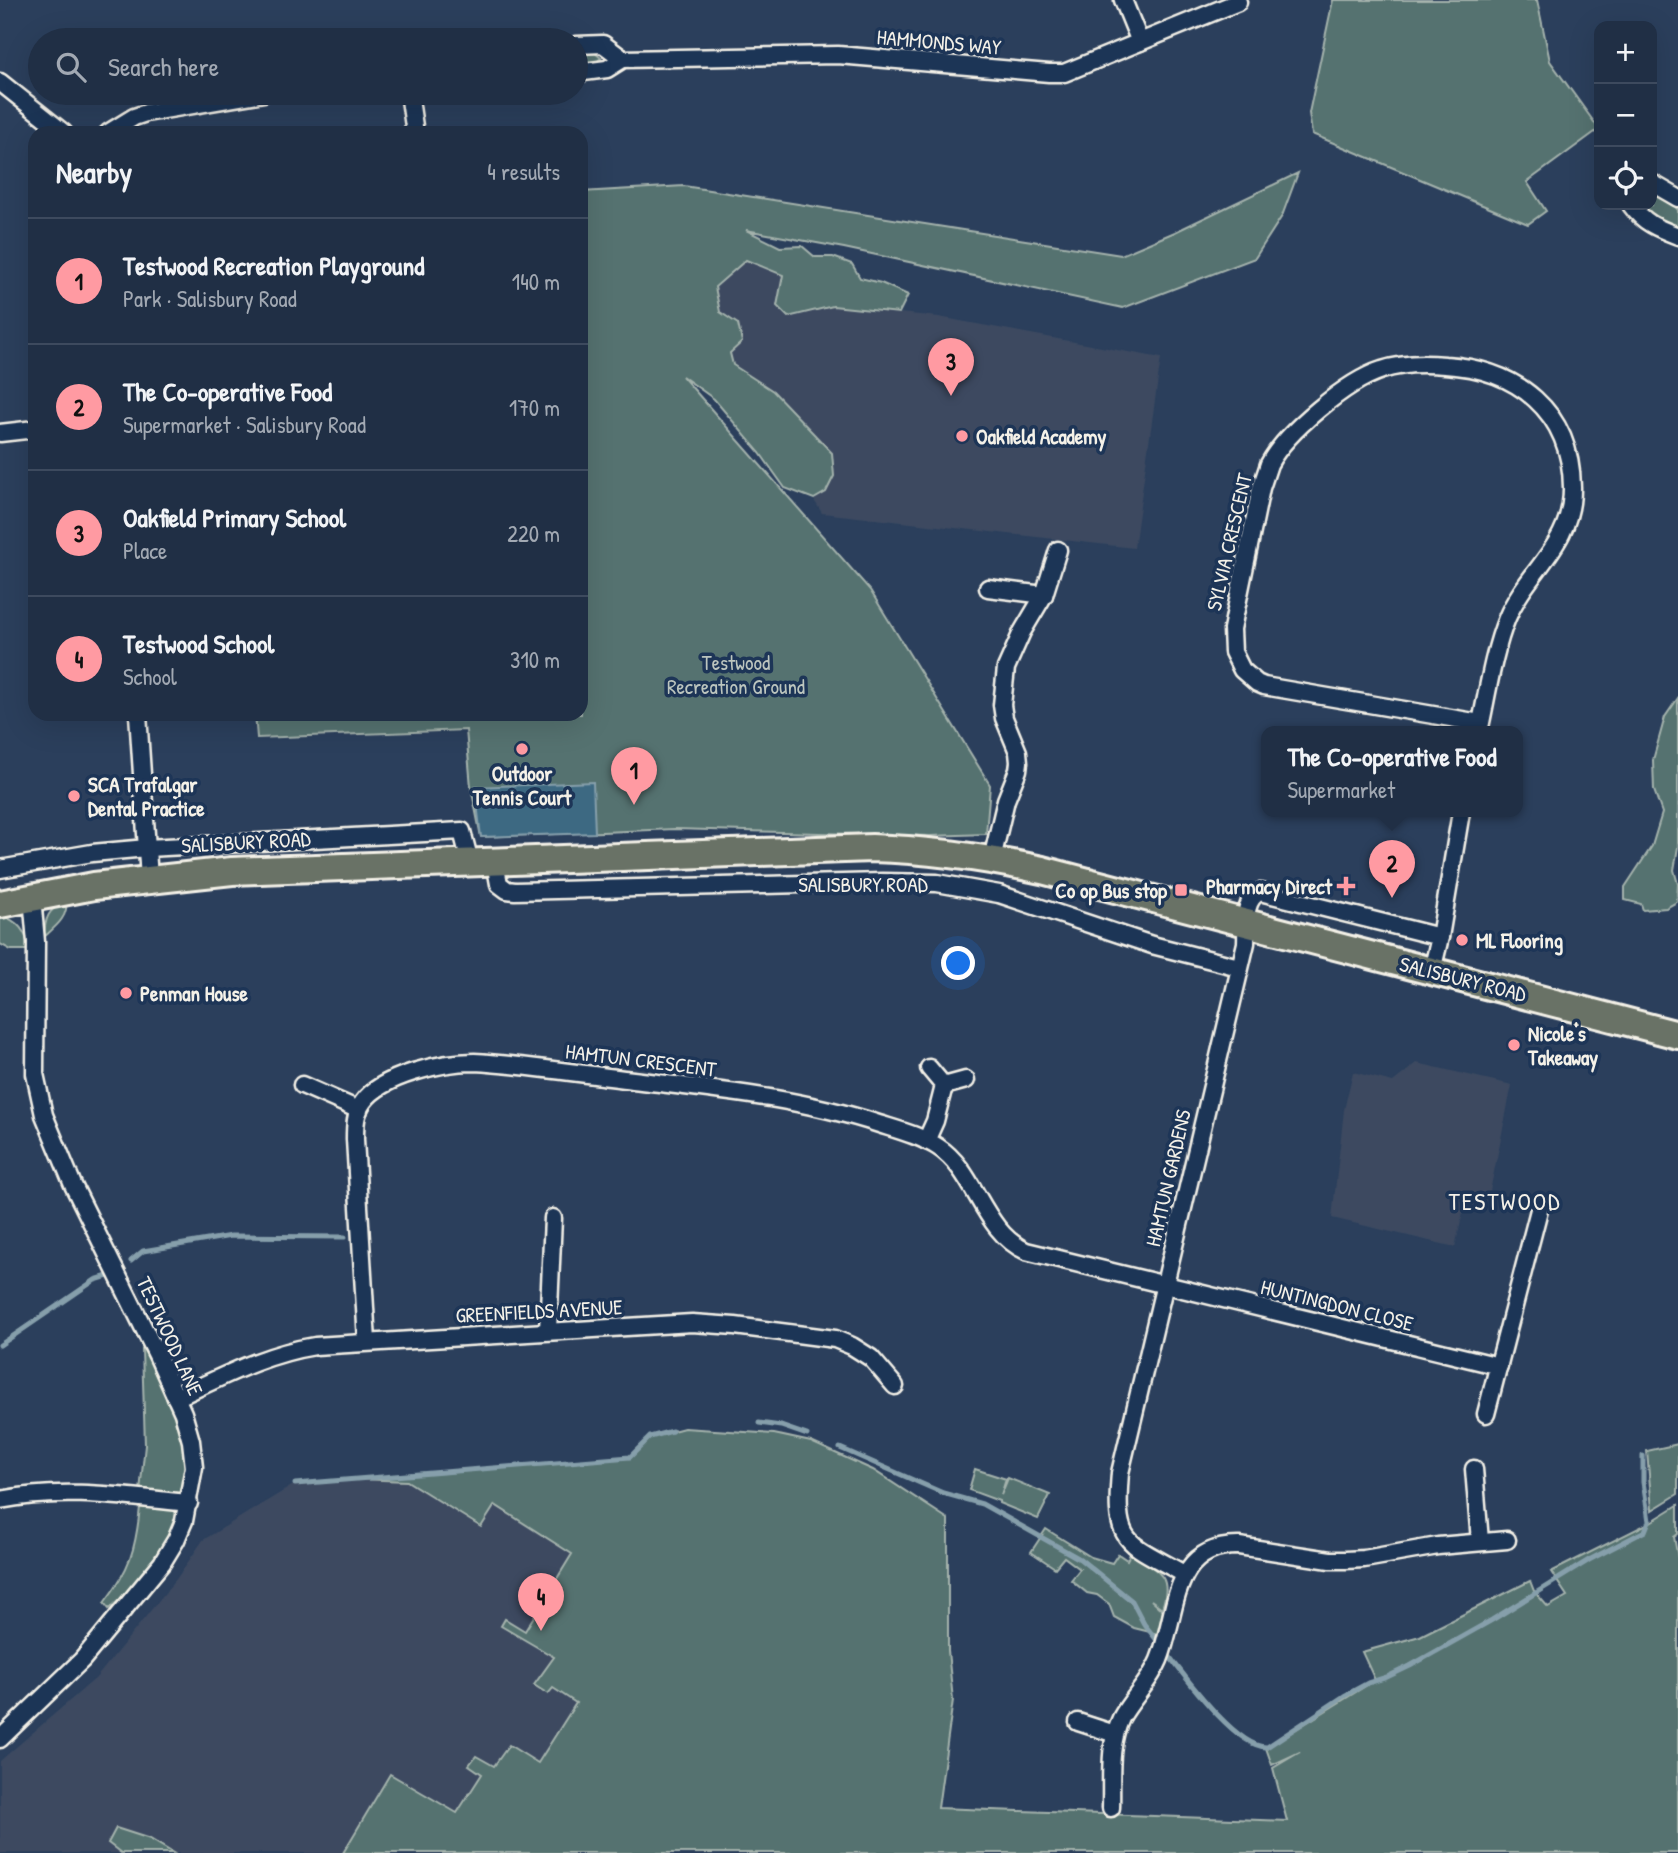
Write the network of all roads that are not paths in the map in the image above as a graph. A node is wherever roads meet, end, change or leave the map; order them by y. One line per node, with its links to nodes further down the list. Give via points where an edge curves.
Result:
1 (1123, 0): 3 (street)
2 (1238, 2): 3 (street, HAMMONDS WAY)
3 (1140, 42): 5 (street, HAMMONDS WAY, via 1064,73 838,55)
4 (588, 45): 5 (street, HAMMONDS WAY, via 603,44)
5 (623, 58): 6 (street, HAMMONDS WAY, via 607,69)
6 (588, 71)
7 (0, 82): 8 (street)
8 (28, 104)
9 (29, 105): 12 (street)
10 (193, 105): 13 (street, via 146,113)
11 (411, 105): 14 (street)
12 (55, 126)
13 (119, 126)
14 (414, 126)
15 (1657, 186): 16 (street)
16 (1678, 198)
17 (1634, 210): 18 (street, via 1651,226)
18 (1678, 236)
19 (28, 430): 20 (street)
20 (0, 433)
21 (1058, 550): 23 (street)
22 (988, 588): 23 (street)
23 (1044, 595): 29 (street, via 1006,668 1002,705 1019,762)
24 (138, 721): 28 (street)
25 (1469, 726): 26 (street, SYLVIA CRESCENT, via 1264,686 1242,670 1233,652 1232,619 1269,464 1304,422 1349,388 1382,370 1404,365 1473,367 1497,374 1537,402 1556,423 1566,445 1572,474 1570,512 1556,546 1506,619)
26 (1479, 726)
27 (1460, 817): 36 (street)
28 (147, 848): 30 (street, SALISBURY ROAD, via 462,831); 31 (street, SALISBURY ROAD); 32 (street)
29 (992, 859): 30 (main road, SALISBURY ROAD, via 872,848); 35 (main road, SALISBURY ROAD)
30 (482, 862): 32 (main road, SALISBURY ROAD); 37 (street, SALISBURY ROAD, via 499,884 514,891 937,883 1028,903 1142,942)
31 (0, 869)
32 (149, 878): 33 (main road, SALISBURY ROAD)
33 (32, 897): 34 (main road, SALISBURY ROAD); 53 (street, TESTWOOD LANE, via 35,1074 44,1115 69,1177)
34 (0, 904)
35 (1247, 923): 36 (street, SALISBURY ROAD, via 1247,904 1260,892); 37 (street, HAMTUN GARDENS); 38 (main road, SALISBURY ROAD)
36 (1440, 937): 38 (street)
37 (1239, 967): 48 (street, HAMTUN GARDENS)
38 (1432, 971): 39 (main road, SALISBURY ROAD)
39 (1678, 1035)
40 (929, 1068): 43 (street)
41 (965, 1080): 43 (street)
42 (302, 1085): 44 (street)
43 (944, 1086): 45 (street)
44 (359, 1110): 45 (street, HAMTUN CRESCENT, via 373,1093 404,1076 450,1064 486,1063 783,1099); 50 (street, via 355,1139)
45 (926, 1141): 48 (street, HAMTUN CRESCENT, via 954,1161 994,1223 1018,1247)
46 (1540, 1206): 51 (street)
47 (553, 1218): 49 (street)
48 (1165, 1284): 51 (street, HUNTINGDON CLOSE); 60 (street, HAMTUN GARDENS, via 1126,1441 1118,1495 1123,1533 1133,1545)
49 (548, 1331): 50 (street, GREENFIELDS AVENUE); 52 (street, GREENFIELDS AVENUE, via 705,1323 821,1337 860,1350)
50 (367, 1342): 53 (street, GREENFIELDS AVENUE, via 315,1346 271,1356)
51 (1499, 1366): 54 (street)
52 (895, 1386)
53 (176, 1398): 57 (street, TESTWOOD LANE, via 194,1455)
54 (1486, 1414)
55 (1474, 1469): 59 (street)
56 (0, 1500): 57 (street, via 64,1493)
57 (189, 1503): 63 (street, TESTWOOD LANE, via 176,1540 147,1583 67,1676)
58 (1507, 1540): 59 (street)
59 (1480, 1541): 60 (street, via 1346,1560 1227,1546 1206,1553)
60 (1184, 1574): 62 (street, via 1159,1661)
61 (1077, 1722): 62 (street)
62 (1115, 1734): 64 (street)
63 (0, 1739)
64 (1111, 1808)

